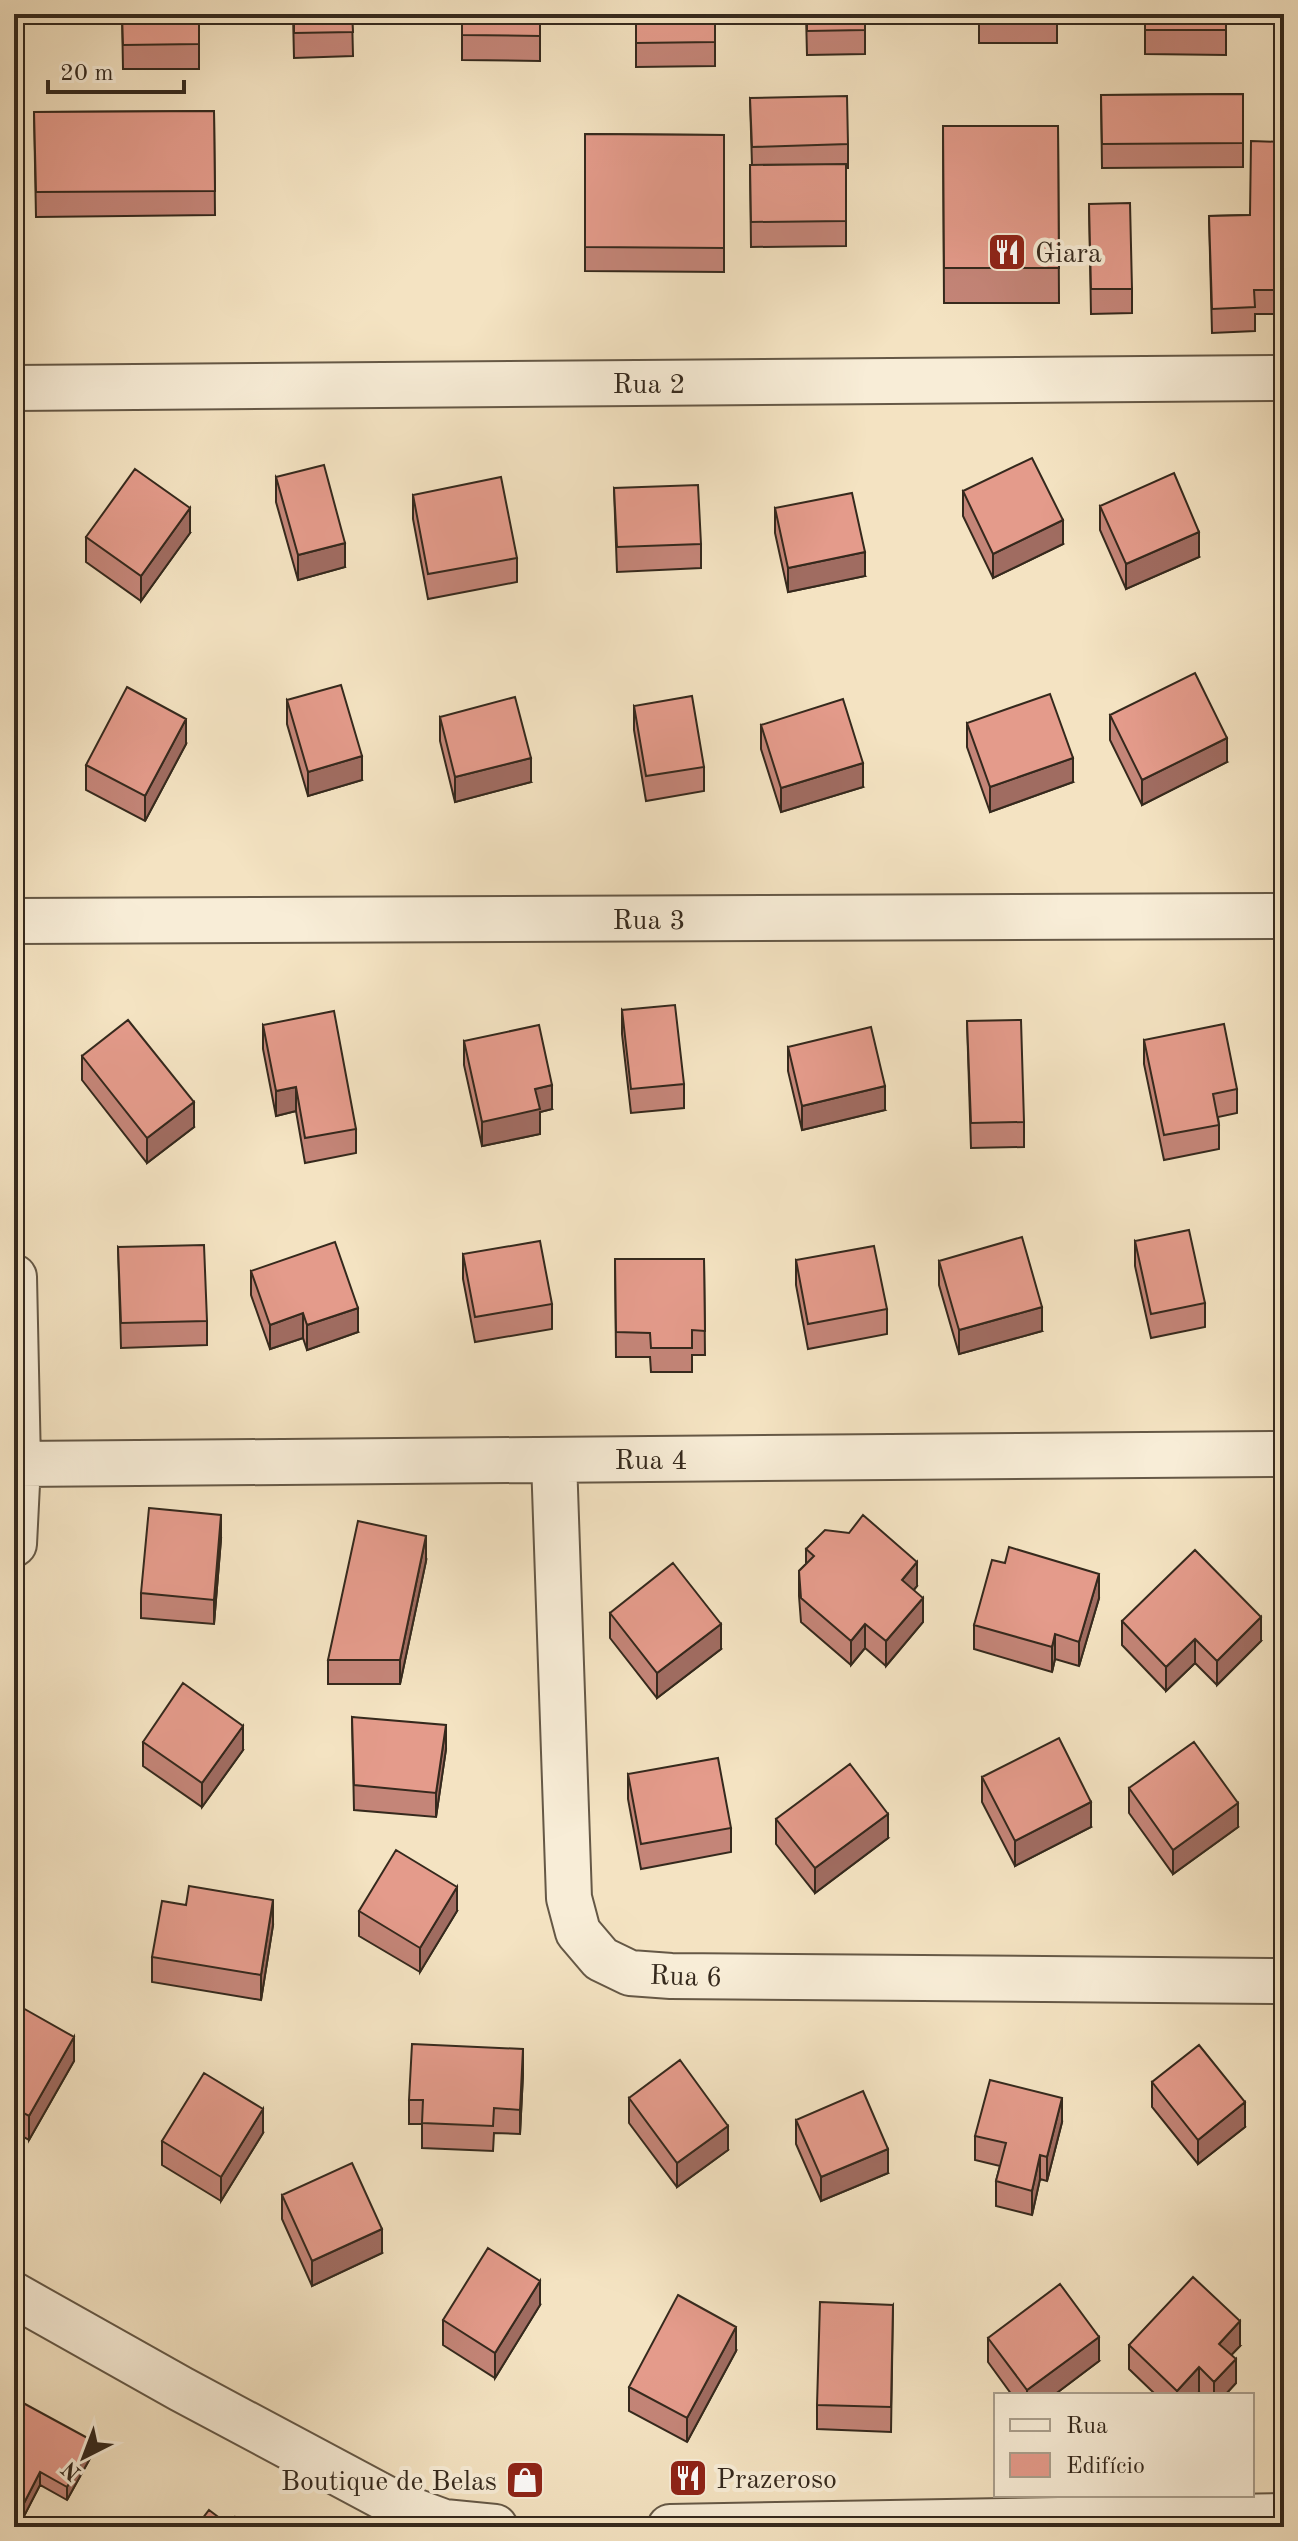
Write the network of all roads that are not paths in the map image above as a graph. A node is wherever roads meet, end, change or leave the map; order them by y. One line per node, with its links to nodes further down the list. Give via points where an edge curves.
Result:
1 (1284, 378): 2 (street, Rua 2)
2 (14, 388)
3 (1284, 916): 4 (street, Rua 3)
4 (14, 921)
5 (14, 1277): 8 (street)
6 (1284, 1454): 7 (street, Rua 4)
7 (554, 1460): 8 (street, Rua 4); 10 (street, Rua 6, via 569,1898 578,1932 601,1959 630,1973 671,1976)
8 (18, 1464): 9 (street)
9 (14, 1544)
10 (1284, 1981)
11 (14, 2295): 14 (street, via 181,2389)
12 (1284, 2516): 13 (street)
13 (978, 2524): 16 (street)
14 (444, 2525): 15 (street)
15 (495, 2527)
16 (670, 2527)

